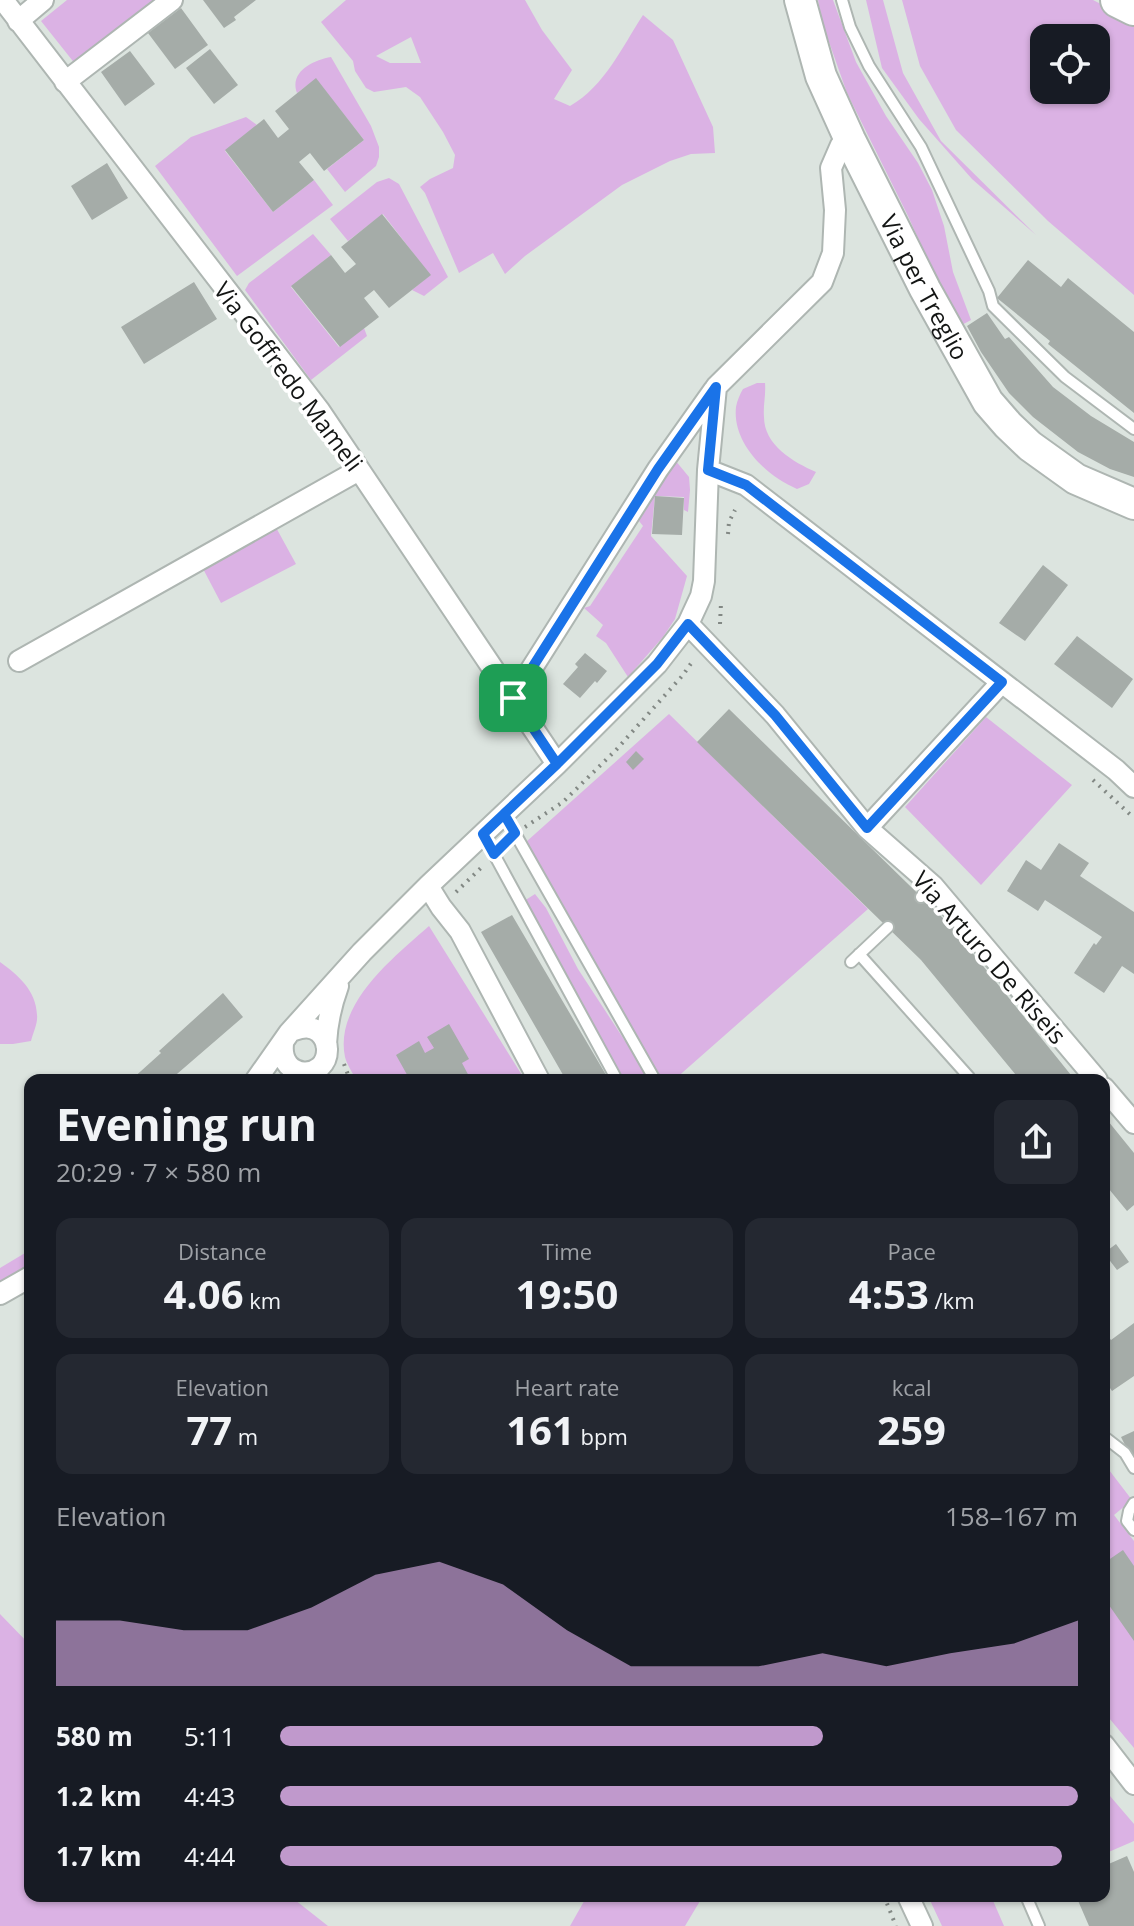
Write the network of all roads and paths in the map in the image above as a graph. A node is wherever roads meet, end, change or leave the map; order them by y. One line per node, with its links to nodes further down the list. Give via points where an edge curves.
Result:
1 (3, 0): 8 (street, Via Goffredo Mameli)
2 (43, 0): 8 (street)
3 (172, 0): 9 (street)
4 (800, 0): 10 (main road, Via per Treglio, via 821,76)
5 (842, 0): 12 (lane, via 869,66 921,147 993,306 1065,377)
6 (1118, 0): 7 (main road)
7 (1134, 8)
8 (18, 21): 9 (street, Via Goffredo Mameli)
9 (65, 82): 13 (street, Via Goffredo Mameli, via 319,410)
10 (850, 140): 11 (street, via 841,145 831,168 833,253 822,282); 15 (main road, Via per Treglio, via 988,402 1030,446 1076,479)
11 (716, 387): 14 (street); 20 (street)
12 (1134, 429)
13 (359, 470): 17 (street); 20 (street, Via Goffredo Mameli)
14 (708, 470): 16 (street, via 704,581); 19 (street, via 746,485)
15 (1134, 504)
16 (688, 624): 21 (street, via 657,664); 24 (street, Via Arturo De Riseis, via 775,715)
17 (19, 661)
18 (692, 662): 25 (path, via 563,802)
19 (1002, 682): 22 (street); 24 (street)
20 (513, 698): 21 (street, Via Goffredo Mameli)
21 (557, 764): 23 (street)
22 (1134, 787)
23 (504, 814): 25 (lane); 26 (street)
24 (867, 828): 42 (street, Via Arturo De Riseis)
25 (515, 833): 40 (lane)
26 (483, 834): 27 (lane); 29 (street)
27 (494, 854): 28 (path); 39 (lane)
28 (464, 885)
29 (428, 886): 31 (street); 38 (street, via 460,931)
30 (888, 927): 41 (lane, via 855,958)
31 (342, 975): 32 (street); 33 (street, via 327,1028)
32 (288, 1037): 33 (street, via 308,1027); 34 (street); 35 (street, via 283,1057)
33 (332, 1051): 35 (street, via 318,1068); 36 (street); 37 (path)
34 (260, 1074)
35 (301, 1074)
36 (330, 1074)
37 (346, 1074)
38 (536, 1074)
39 (614, 1074)
40 (652, 1074)
41 (966, 1074)
42 (1092, 1074)
43 (1110, 1095): 44 (street)
44 (1134, 1123)
45 (24, 1280): 46 (street)
46 (0, 1294)
47 (1110, 1441): 48 (lane)
48 (1134, 1468)
49 (1134, 1503): 50 (lane, via 1127,1521)
50 (1134, 1530)
51 (1110, 1753): 52 (street)
52 (1134, 1784)
53 (886, 1902): 56 (path)
54 (911, 1902): 57 (street)
55 (1029, 1902): 58 (lane)
56 (896, 1926)
57 (922, 1926)
58 (1039, 1926)

